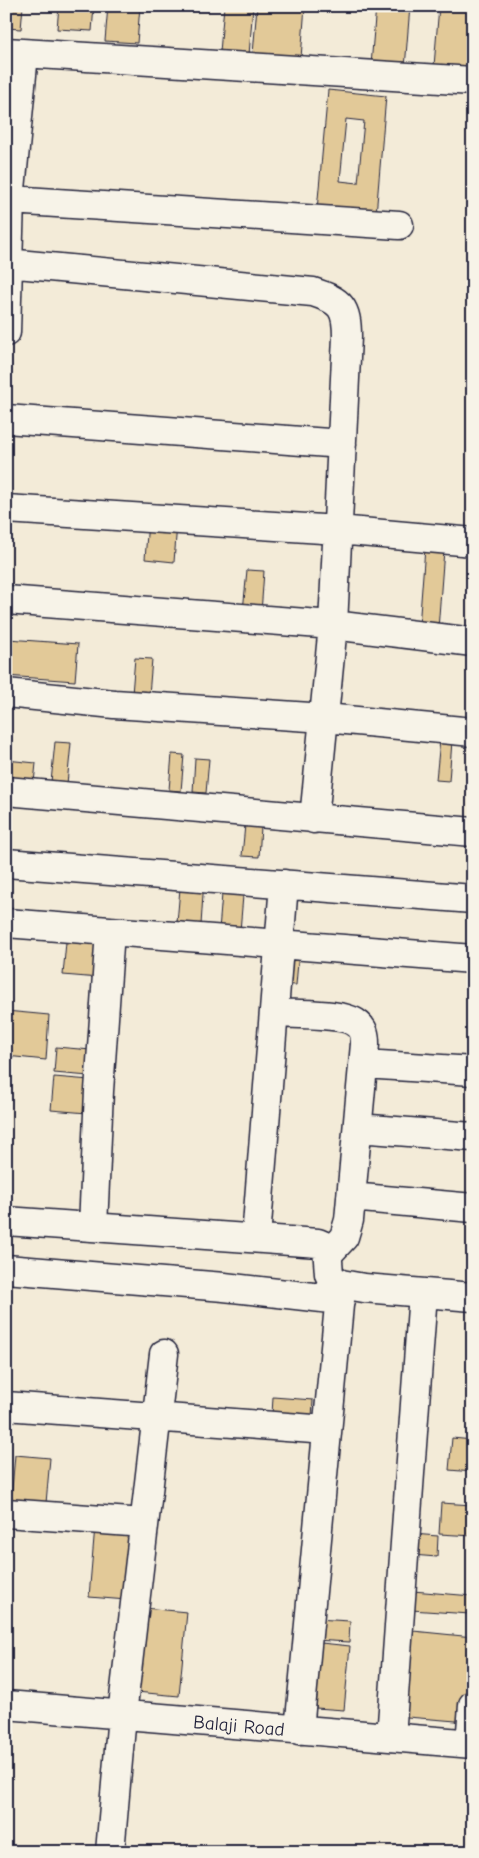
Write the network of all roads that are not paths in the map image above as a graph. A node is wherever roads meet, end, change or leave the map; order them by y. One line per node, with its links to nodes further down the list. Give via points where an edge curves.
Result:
1 (15, 53): 2 (street); 3 (street)
2 (473, 81)
3 (8, 200): 4 (street); 5 (street)
4 (399, 225)
5 (7, 263): 6 (street); 8 (street, via 313,292 330,298 344,310 346,321)
6 (6, 332)
7 (6, 419): 8 (street)
8 (342, 444): 10 (street)
9 (6, 509): 10 (street)
10 (338, 530): 11 (street); 13 (street)
11 (473, 542)
12 (6, 600): 13 (street)
13 (333, 625): 14 (street); 16 (street)
14 (473, 642)
15 (6, 693): 16 (street, via 114,704)
16 (324, 718): 17 (street); 19 (street)
17 (473, 732)
18 (6, 791): 19 (street)
19 (314, 819): 20 (street)
20 (473, 832)
21 (6, 863): 22 (street)
22 (284, 884): 23 (street); 26 (street)
23 (473, 899)
24 (6, 923): 25 (street)
25 (110, 931): 26 (street); 36 (street)
26 (280, 943): 27 (street); 28 (street)
27 (473, 959)
28 (274, 1014): 29 (street, via 343,1017 356,1023 364,1032); 37 (street)
29 (364, 1064): 30 (street); 31 (street)
30 (473, 1071)
31 (358, 1128): 32 (street); 33 (street)
32 (473, 1138)
33 (351, 1197): 34 (street); 38 (street, via 344,1237)
34 (473, 1208)
35 (6, 1221): 36 (street)
36 (93, 1227): 37 (street)
37 (256, 1238): 38 (street, via 325,1244)
38 (329, 1253): 40 (street, via 329,1274)
39 (6, 1268): 40 (street, via 224,1287)
40 (341, 1292): 41 (street, via 357,1288); 46 (street)
41 (423, 1293): 42 (street); 53 (street)
42 (473, 1297)
43 (164, 1354): 45 (street)
44 (6, 1406): 45 (street)
45 (157, 1418): 46 (street); 48 (street)
46 (327, 1430): 52 (street)
47 (6, 1512): 48 (street)
48 (144, 1522): 51 (street)
49 (6, 1705): 51 (street, Balaji Road)
50 (473, 1705): 54 (street)
51 (122, 1715): 52 (street, Balaji Road); 55 (street)
52 (299, 1730): 53 (street, Balaji Road)
53 (391, 1737): 54 (street, Balaji Road)
54 (471, 1744)
55 (110, 1852)

